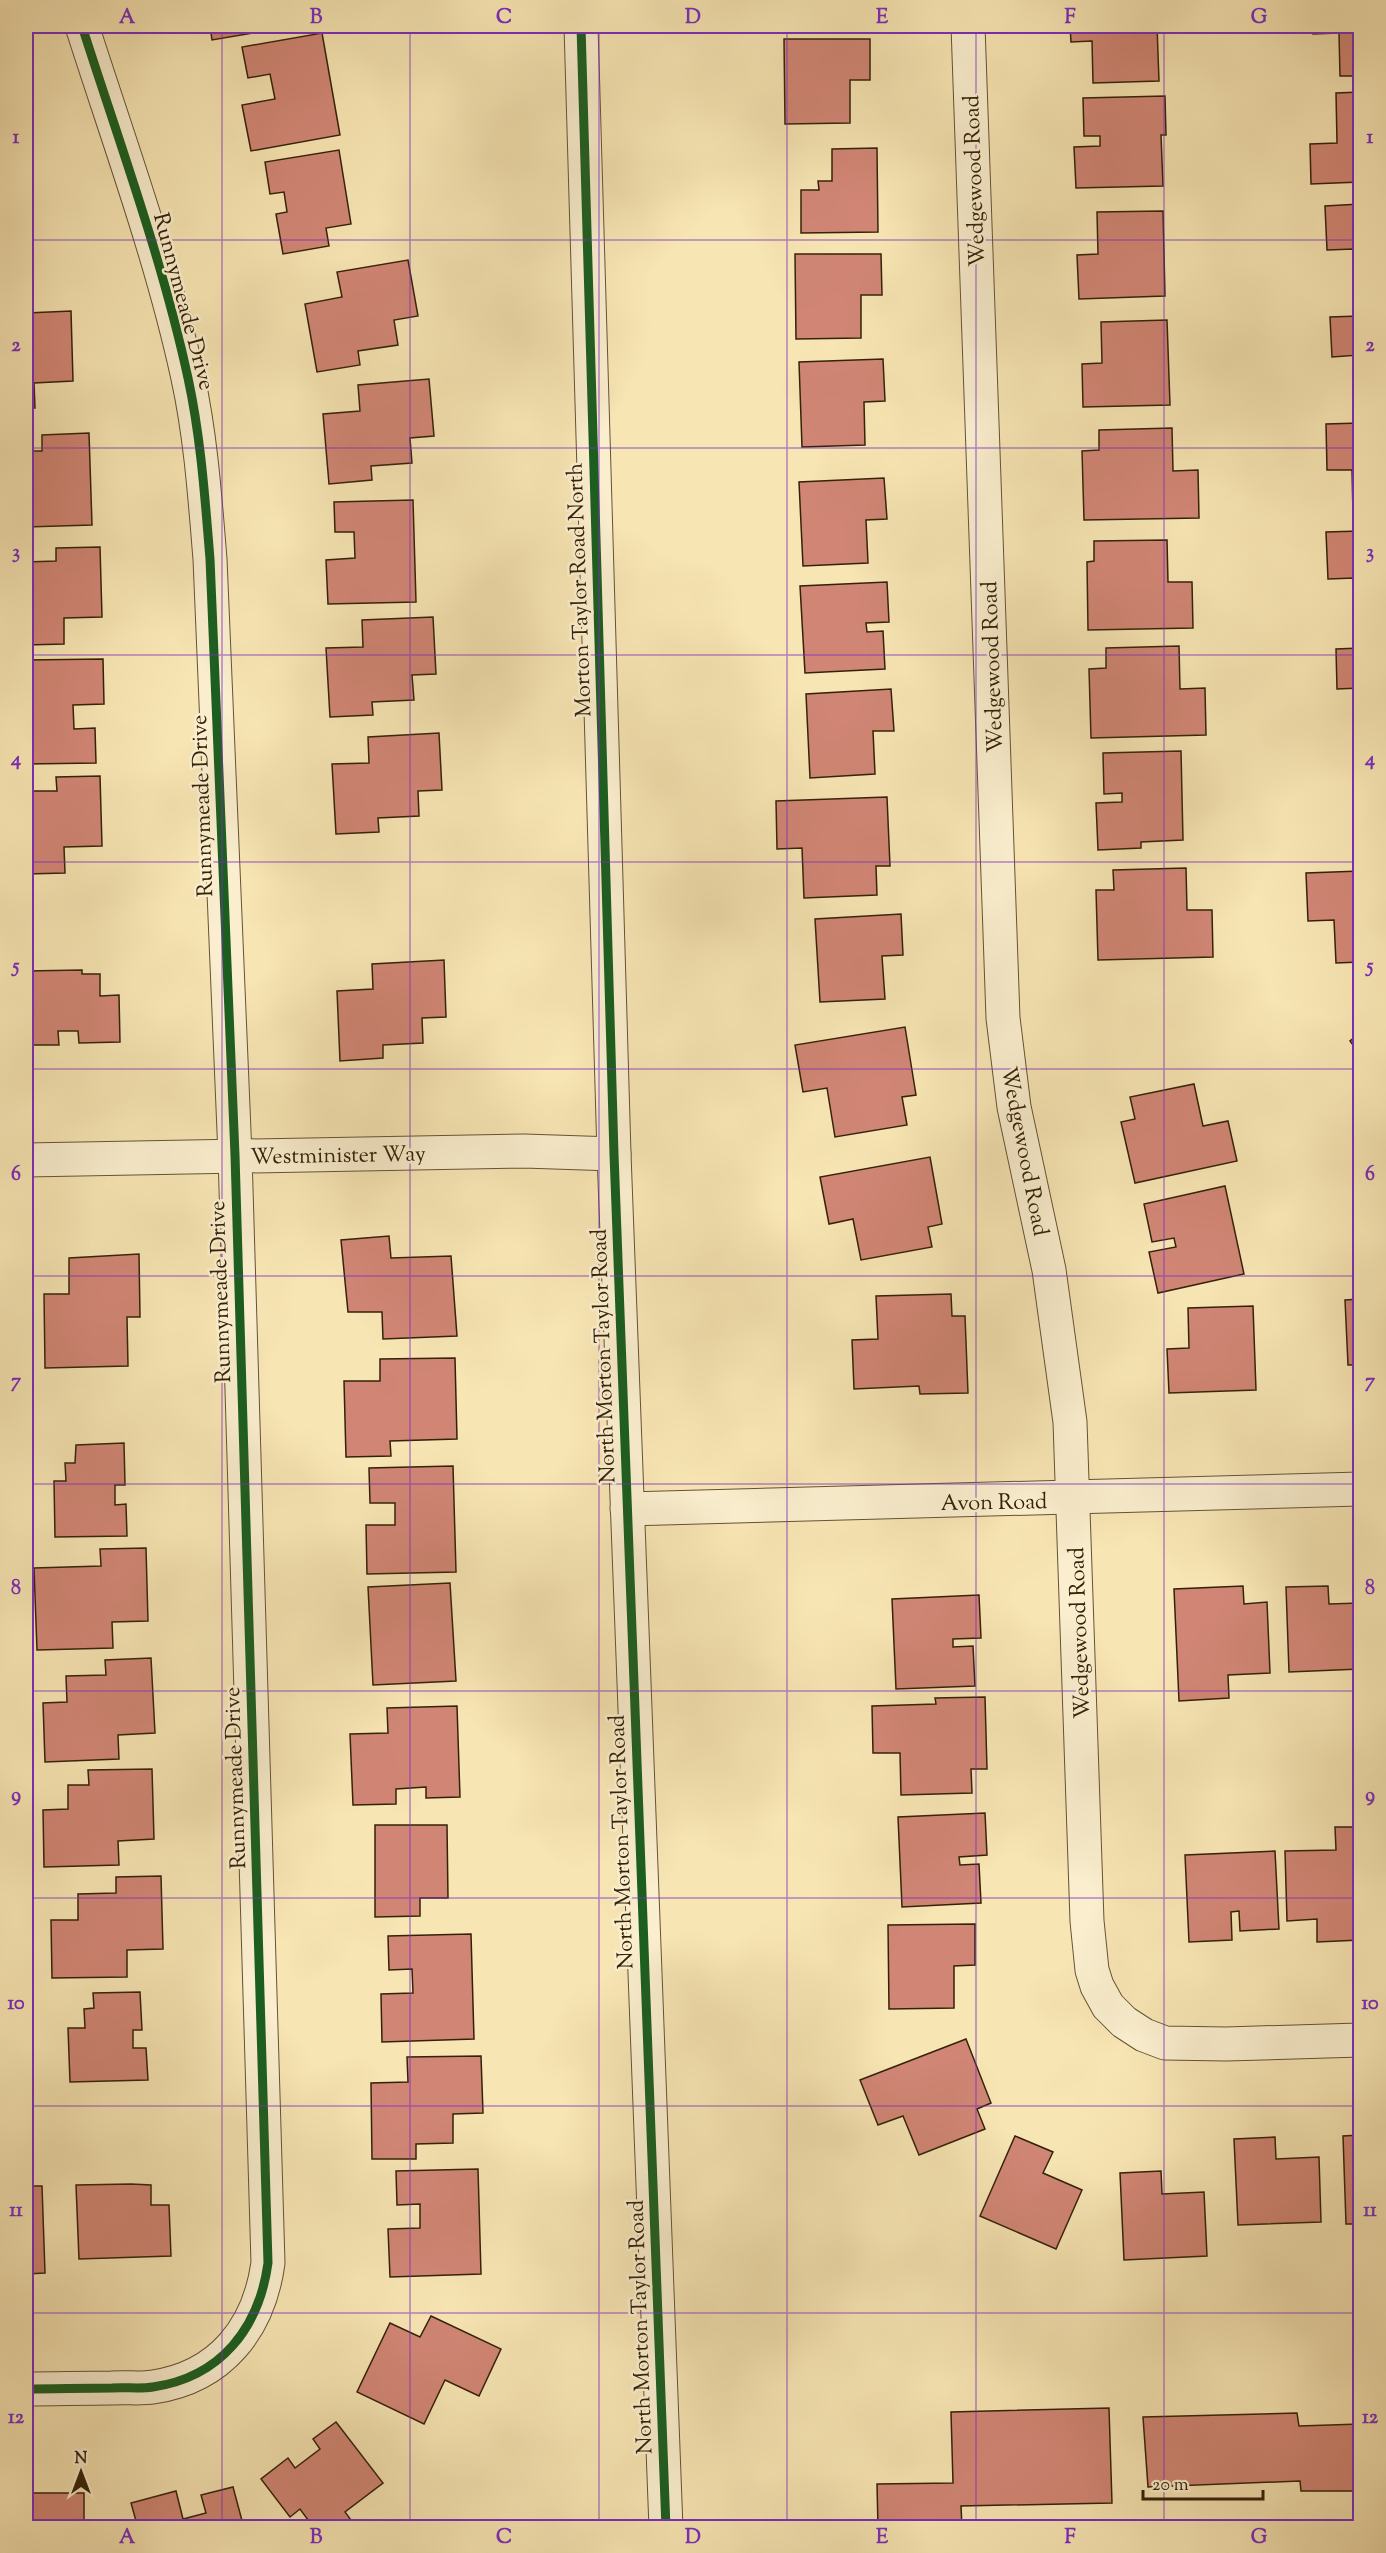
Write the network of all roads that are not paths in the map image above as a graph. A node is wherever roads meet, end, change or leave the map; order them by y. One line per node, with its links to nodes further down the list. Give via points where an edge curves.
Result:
1 (82, 26): 5 (street, Runnymeade Drive, via 165,284 188,380 201,462 211,571)
2 (581, 26): 4 (street, Morton Taylor Road North)
3 (968, 26): 8 (street, Wedgewood Road, via 1003,1018 1014,1107 1061,1346)
4 (614, 1154): 5 (street, Westminister Way, via 524,1151); 9 (street, North Morton Taylor Road)
5 (235, 1155): 6 (street, Westminister Way); 11 (street, Runnymeade Drive, via 268,2264 265,2287 257,2310 231,2349 192,2376 153,2387)
6 (26, 1160)
7 (1360, 1489): 8 (street, Avon Road)
8 (1074, 1499): 9 (street, Avon Road); 10 (street, Wedgewood Road, via 1087,1921 1097,1986 1108,2006 1124,2022 1165,2043)
9 (627, 1509): 12 (street, North Morton Taylor Road)
10 (1360, 2040)
11 (26, 2389)
12 (666, 2528)

